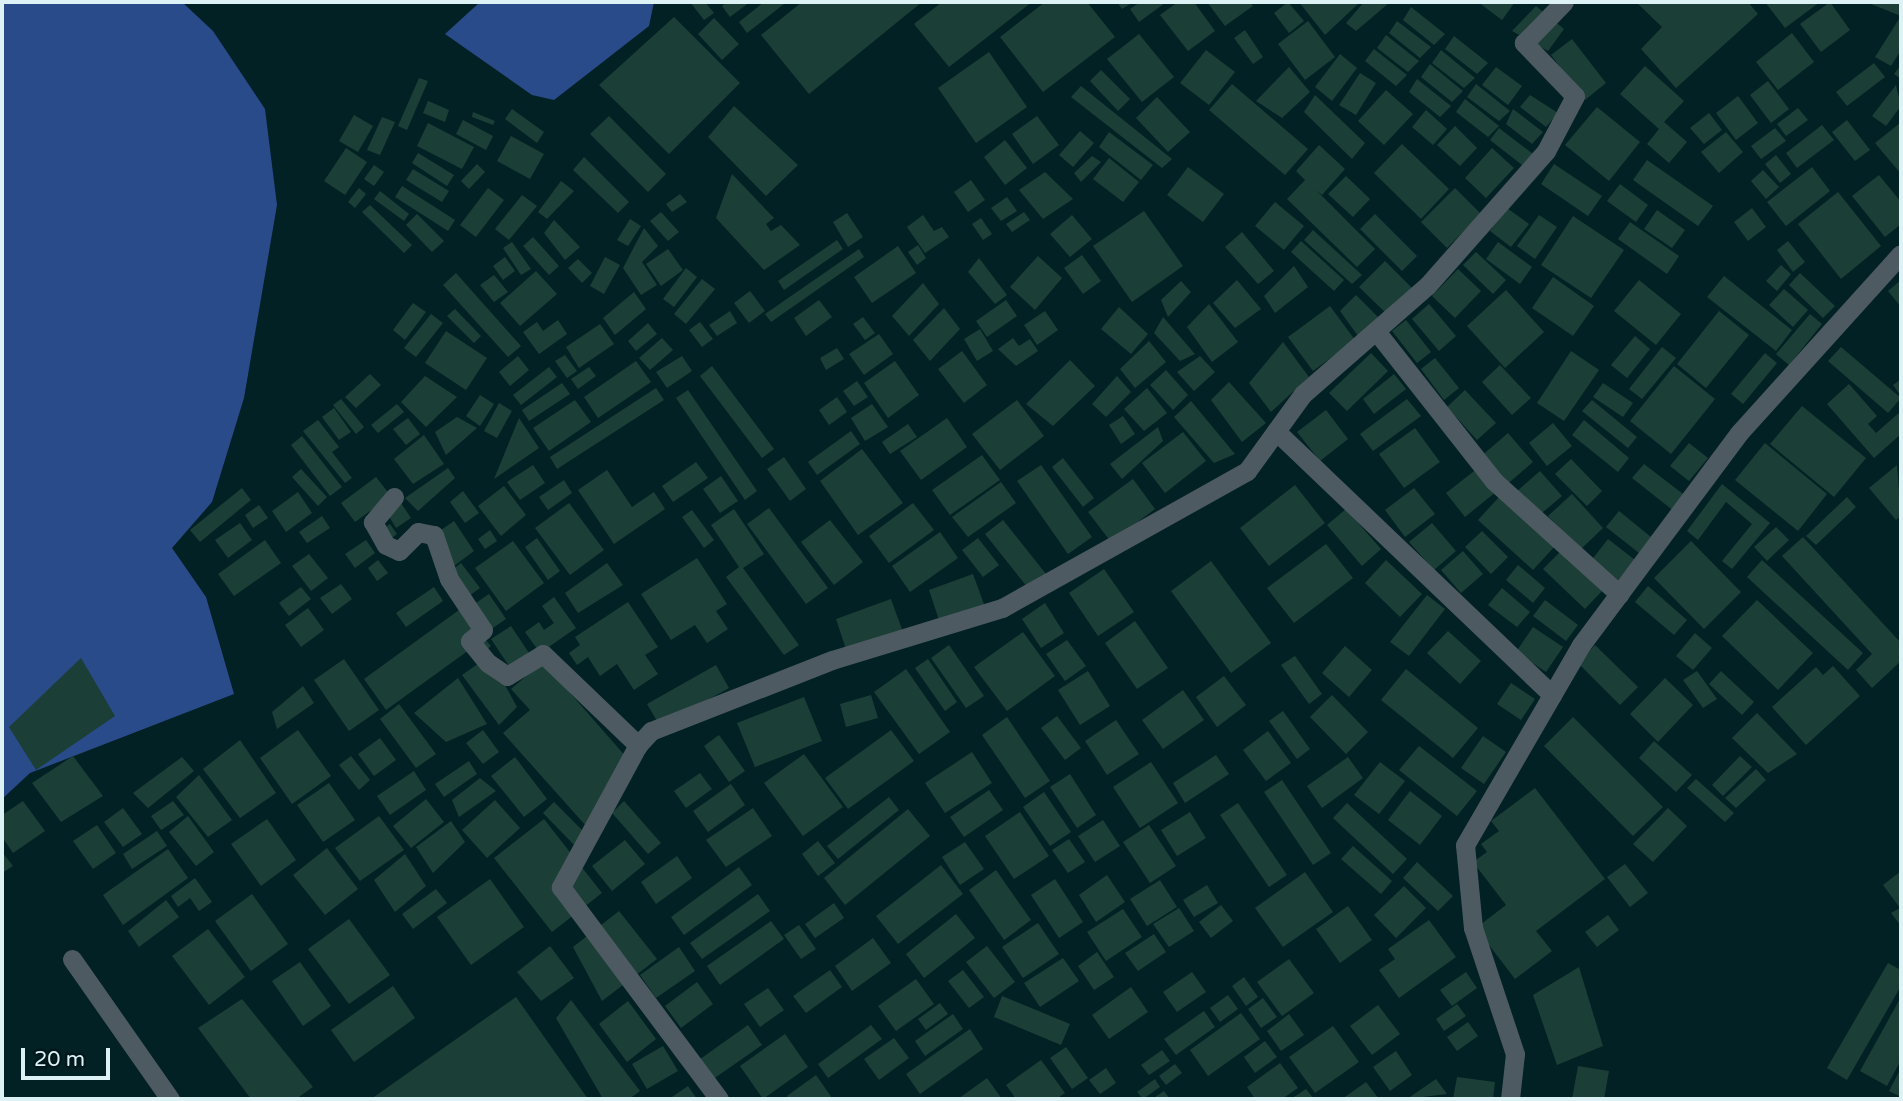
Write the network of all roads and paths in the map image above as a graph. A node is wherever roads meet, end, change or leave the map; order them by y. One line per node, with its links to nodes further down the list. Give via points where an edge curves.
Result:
1 (1564, 2): 3 (street, via 1524,43 1575,96 1546,151 1427,286)
2 (1901, 254): 6 (street, via 1740,433)
3 (1376, 331): 4 (street, via 1303,394); 6 (street, via 1494,481)
4 (1276, 430): 7 (street); 8 (street, via 1247,471 1002,608 832,660 651,731)
5 (394, 497): 8 (street, via 373,522 386,545 399,551 418,532 433,535 449,579 483,630 470,641 488,663 507,676 543,654)
6 (1619, 594): 7 (street)
7 (1552, 695): 12 (street, via 1465,845 1473,928 1515,1054)
8 (638, 745): 11 (street, via 561,887)
9 (72, 959): 10 (street)
10 (170, 1099)
11 (719, 1099)
12 (1510, 1099)

